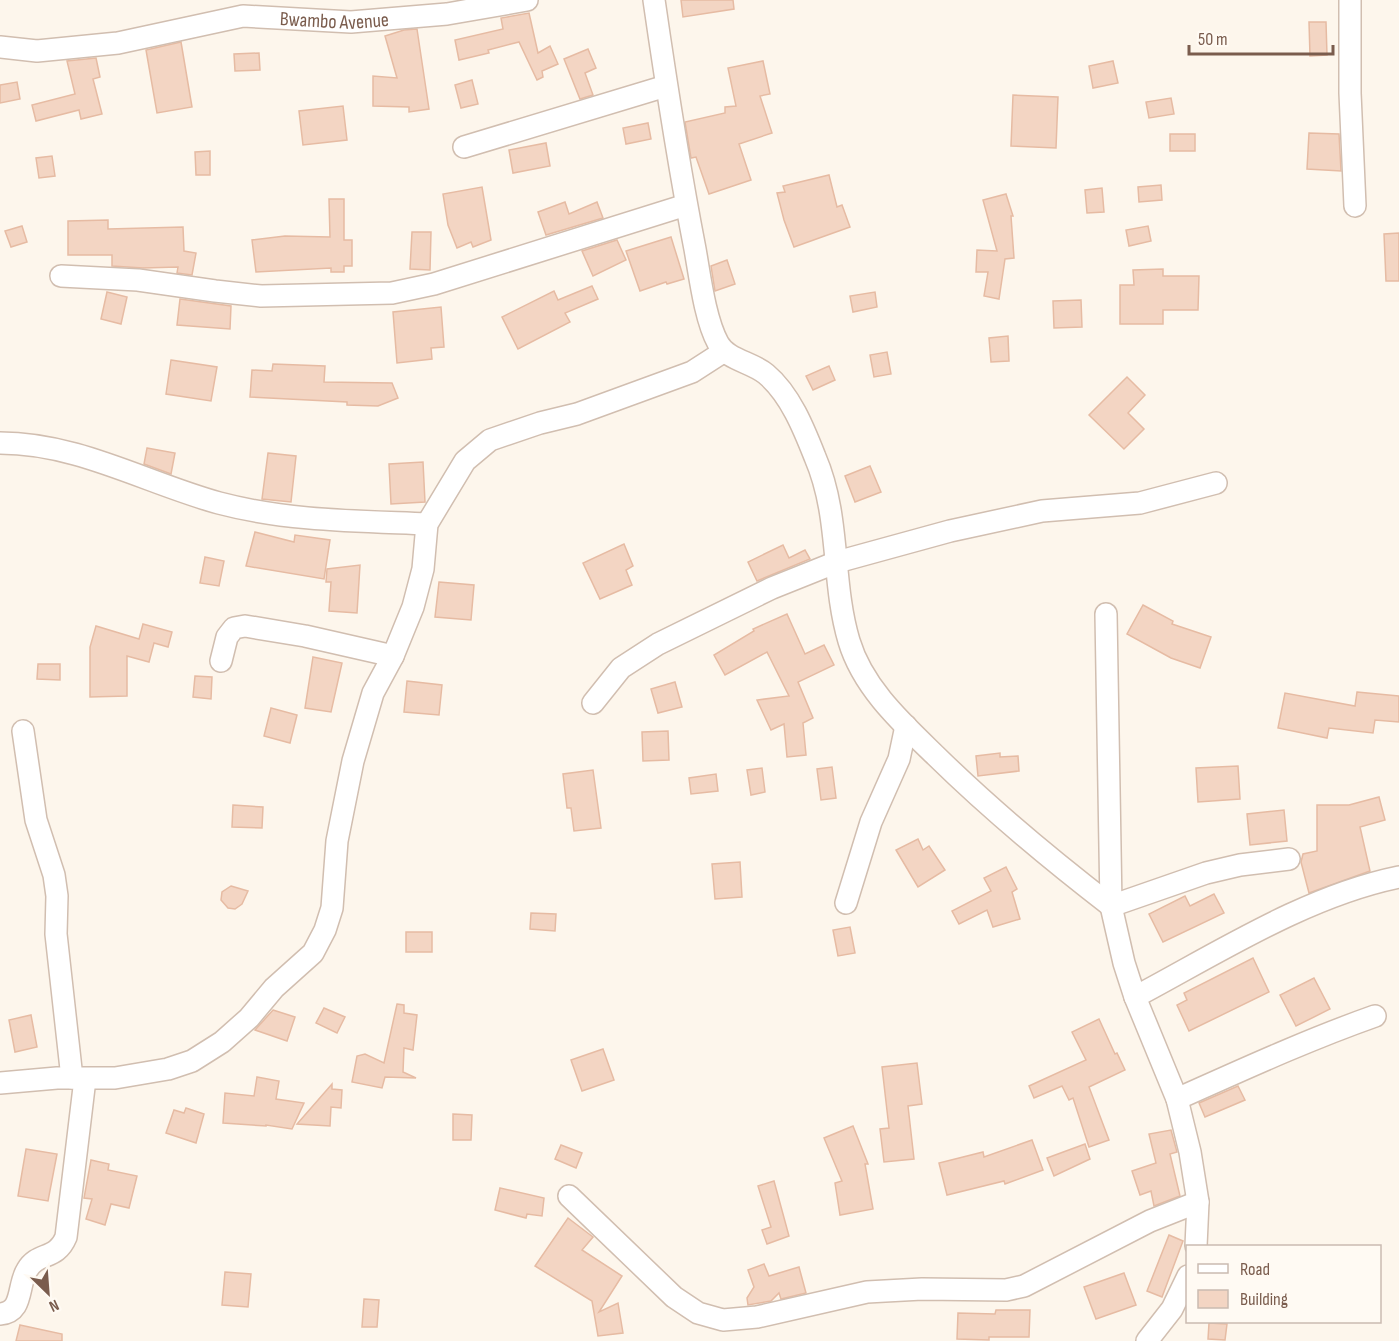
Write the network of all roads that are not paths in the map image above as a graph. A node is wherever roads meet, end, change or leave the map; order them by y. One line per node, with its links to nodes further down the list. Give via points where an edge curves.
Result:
1 (527, 0): 4 (street, Bwambo Avenue, via 447,14 351,22)
2 (654, 0): 6 (street)
3 (1350, 0): 9 (street)
4 (242, 8): 5 (street, Bwambo Avenue, via 118,43 37,51)
5 (0, 47)
6 (666, 86): 7 (street); 8 (street)
7 (464, 147)
8 (686, 205): 10 (street, via 434,284 392,293 261,296 138,280); 11 (street, via 710,321)
9 (1355, 206)
10 (61, 276)
11 (723, 352): 14 (street, via 692,372 577,414 490,440 465,461); 15 (street, via 766,374 785,394 816,459 834,523)
12 (0, 443): 14 (street, via 58,450 103,462 187,494 262,513)
13 (1216, 483): 15 (street, via 1140,503 1042,511)
14 (427, 524): 17 (street, via 423,569)
15 (837, 562): 19 (street, via 772,588 658,644 621,668); 20 (street, via 849,641 860,669)
16 (1106, 614): 25 (street)
17 (393, 656): 18 (street, via 245,626 234,628 227,637); 28 (street, via 373,693 353,761 336,841 332,908 313,953 274,988 249,1018 192,1061 158,1071)
18 (221, 661)
19 (593, 703)
20 (906, 726): 24 (street, via 899,759 872,822); 25 (street, via 1036,847)
21 (23, 731): 28 (street, via 36,820 54,875 56,934)
22 (1289, 859): 25 (street, via 1206,873)
23 (1399, 877): 26 (street, via 1328,898)
24 (846, 903)
25 (1111, 906): 26 (street)
26 (1135, 998): 30 (street)
27 (1375, 1016): 30 (street)
28 (78, 1079): 29 (street); 35 (street, via 66,1237 61,1248 30,1265 17,1305 11,1312)
29 (0, 1083)
30 (1177, 1099): 32 (street)
31 (569, 1197): 32 (street, via 674,1297 698,1313 723,1320 757,1317 867,1292 1006,1290 1024,1286 1142,1225)
32 (1198, 1202): 33 (street)
33 (1196, 1245)
34 (1186, 1280): 36 (street, via 1172,1309)
35 (0, 1314)
36 (1147, 1341)

